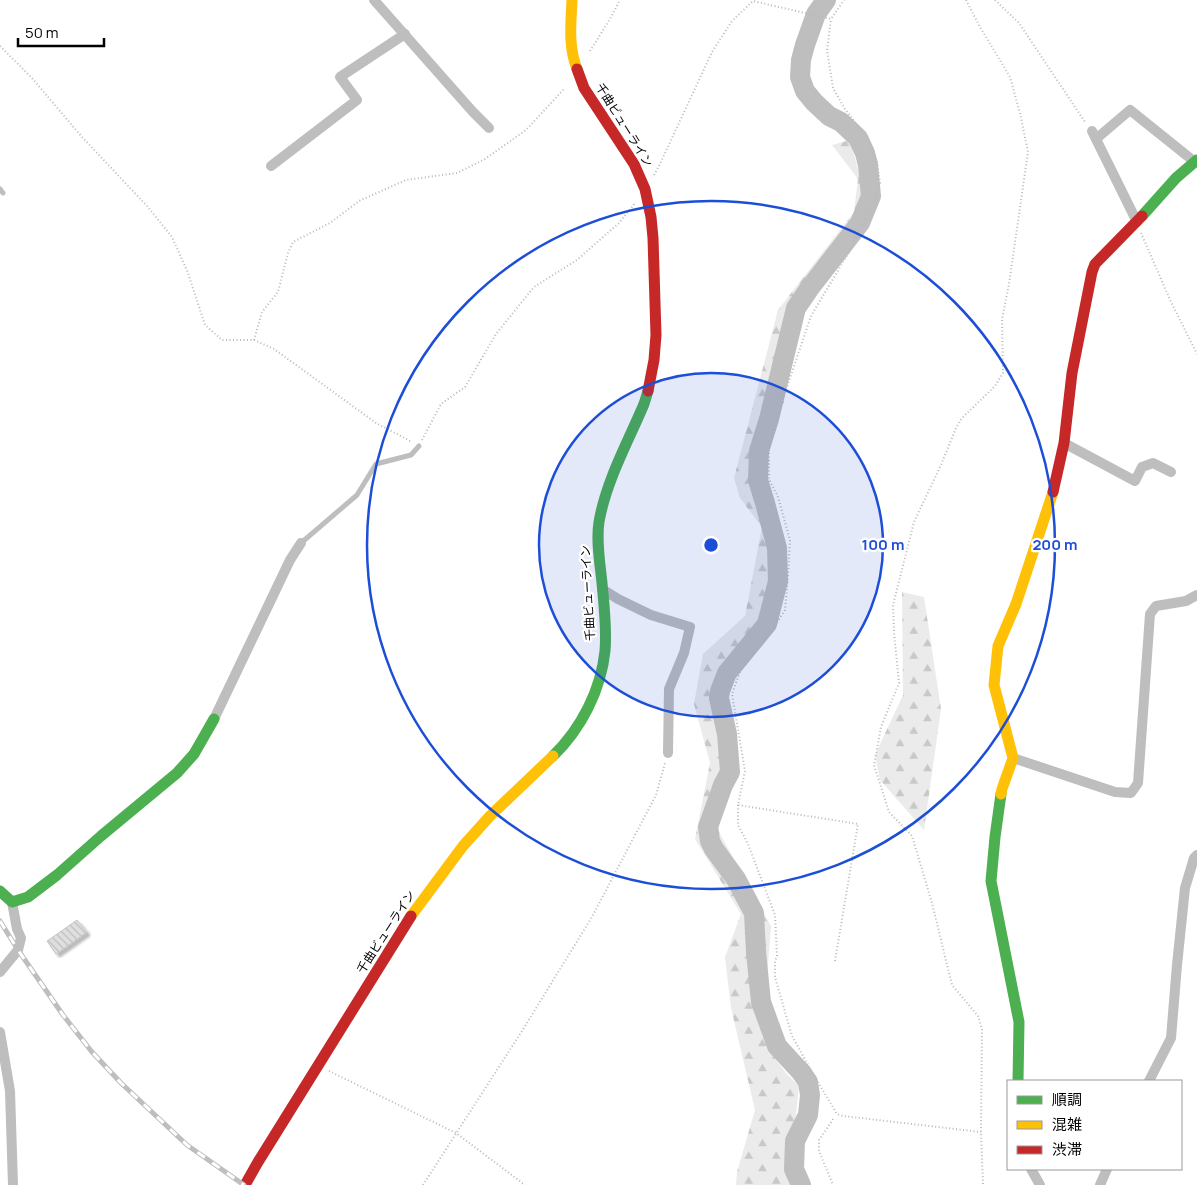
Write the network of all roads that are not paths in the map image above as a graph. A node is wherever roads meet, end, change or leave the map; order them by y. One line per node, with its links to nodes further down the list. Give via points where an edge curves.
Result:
1 (374, 0): 3 (street)
2 (572, 0): 12 (street, 千曲ビューライン, via 570,40 573,59 584,88 634,164 645,189 653,238 654,360 644,404 603,504 599,524)
3 (405, 34): 4 (street); 6 (street, via 340,77 357,100)
4 (489, 128)
5 (1196, 161): 7 (street); 7 (street, via 1130,110 1094,135)
6 (271, 166)
7 (1136, 222): 8 (street, via 1095,264 1092,272 1072,373)
8 (1064, 443): 10 (street, via 1135,481 1142,467 1153,463); 16 (street, via 1052,499 998,646 994,685)
9 (419, 446): 11 (lane, via 411,455 376,464 357,494)
10 (1171, 472)
11 (301, 543): 14 (street)
12 (602, 589): 15 (street, via 651,615 690,627 684,653 669,689); 27 (street, 千曲ビューライン, via 605,651 599,681 577,727 463,846 411,916)
13 (1197, 595): 16 (street, via 1186,601 1156,606 1150,614 1138,783 1131,793 1115,792)
14 (214, 719): 19 (street, via 194,754 178,773 50,880 28,897)
15 (668, 753)
16 (1013, 758): 22 (street, via 1002,789 990,881 1019,1022)
17 (1197, 855): 23 (street, via 1185,888 1171,1038)
18 (0, 890): 19 (street)
19 (12, 902): 20 (street, via 21,938 18,950)
20 (0, 972)
21 (0, 1032): 26 (street, via 10,1091)
22 (1018, 1080)
23 (1150, 1080)
24 (1032, 1170): 28 (street)
25 (1107, 1170): 29 (street)
26 (13, 1185)
27 (245, 1185)
28 (1040, 1185)
29 (1100, 1185)

